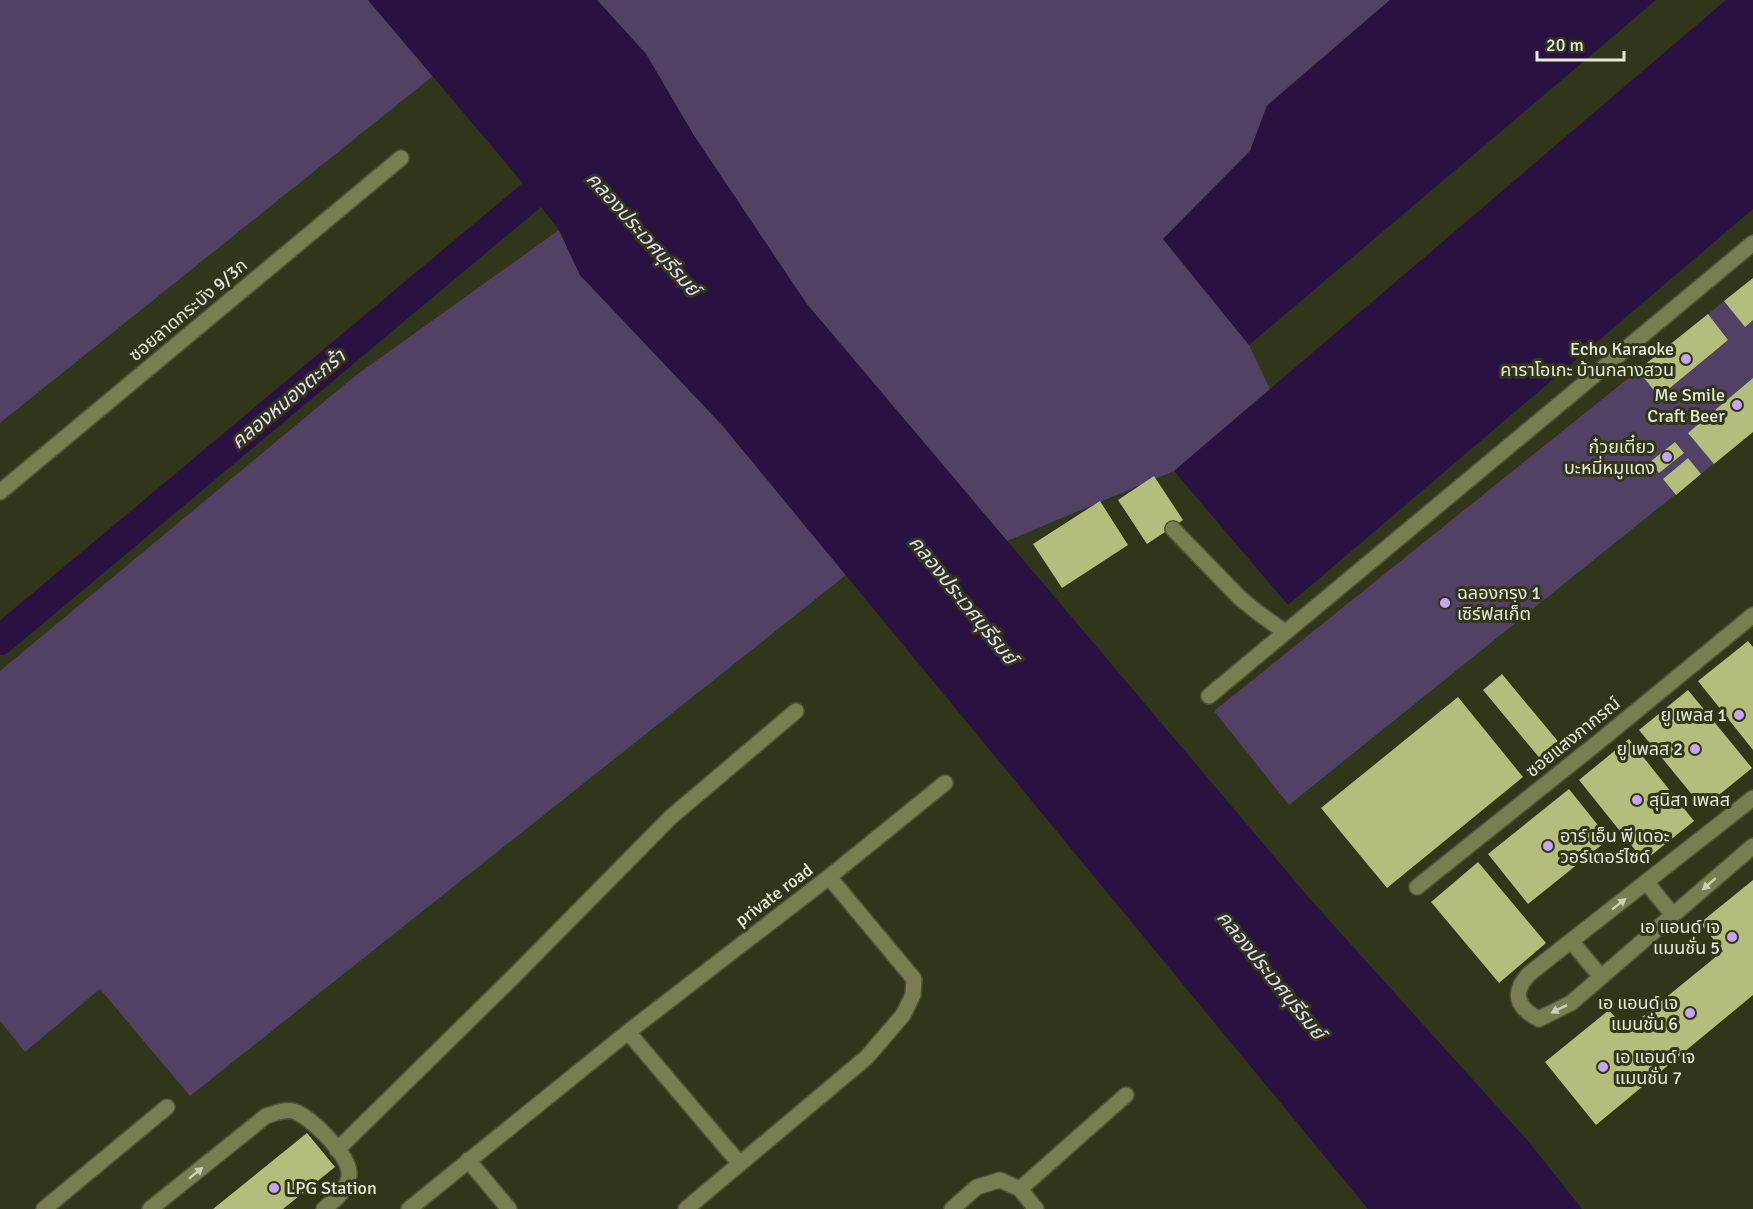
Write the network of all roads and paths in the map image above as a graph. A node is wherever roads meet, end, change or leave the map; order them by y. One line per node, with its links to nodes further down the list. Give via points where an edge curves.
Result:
1 (401, 158): 3 (street, ซอยลาดกระบัง 9/3ก)
2 (1753, 243): 6 (street)
3 (0, 492)
4 (1173, 528): 6 (street, via 1240,598)
5 (1753, 615): 14 (street, ซอยแสงภากรณ์)
6 (1285, 632): 7 (street)
7 (1209, 696)
8 (796, 711): 21 (street, via 671,817)
9 (945, 783): 12 (street)
10 (1753, 798): 13 (street)
11 (1753, 846): 15 (street, one-way to 15)
12 (829, 877): 18 (street, private road); 23 (street, private road, via 914,979 913,995 903,1015 867,1057)
13 (1646, 882): 15 (street); 16 (street, one-way to 13)
14 (1417, 887)
15 (1673, 915): 17 (street)
16 (1571, 942): 17 (street); 17 (street, one-way to 16, via 1571,1003 1539,1018 1526,1012 1520,1002 1520,984)
17 (1601, 977)
18 (628, 1032): 22 (street, private road); 23 (street)
19 (1125, 1095): 24 (street)
20 (167, 1107): 25 (street)
21 (337, 1150): 26 (street, one-way to 21, via 267,1116 283,1110 312,1122); 27 (street, via 349,1170 347,1184)
22 (468, 1160): 28 (street, private road); 29 (street)
23 (740, 1164): 30 (street, private road)
24 (1020, 1189): 31 (street, via 1000,1180 977,1187); 32 (street)
25 (44, 1209)
26 (150, 1209)
27 (324, 1209)
28 (409, 1209)
29 (509, 1209)
30 (686, 1209)
31 (952, 1209)
32 (1036, 1209)

